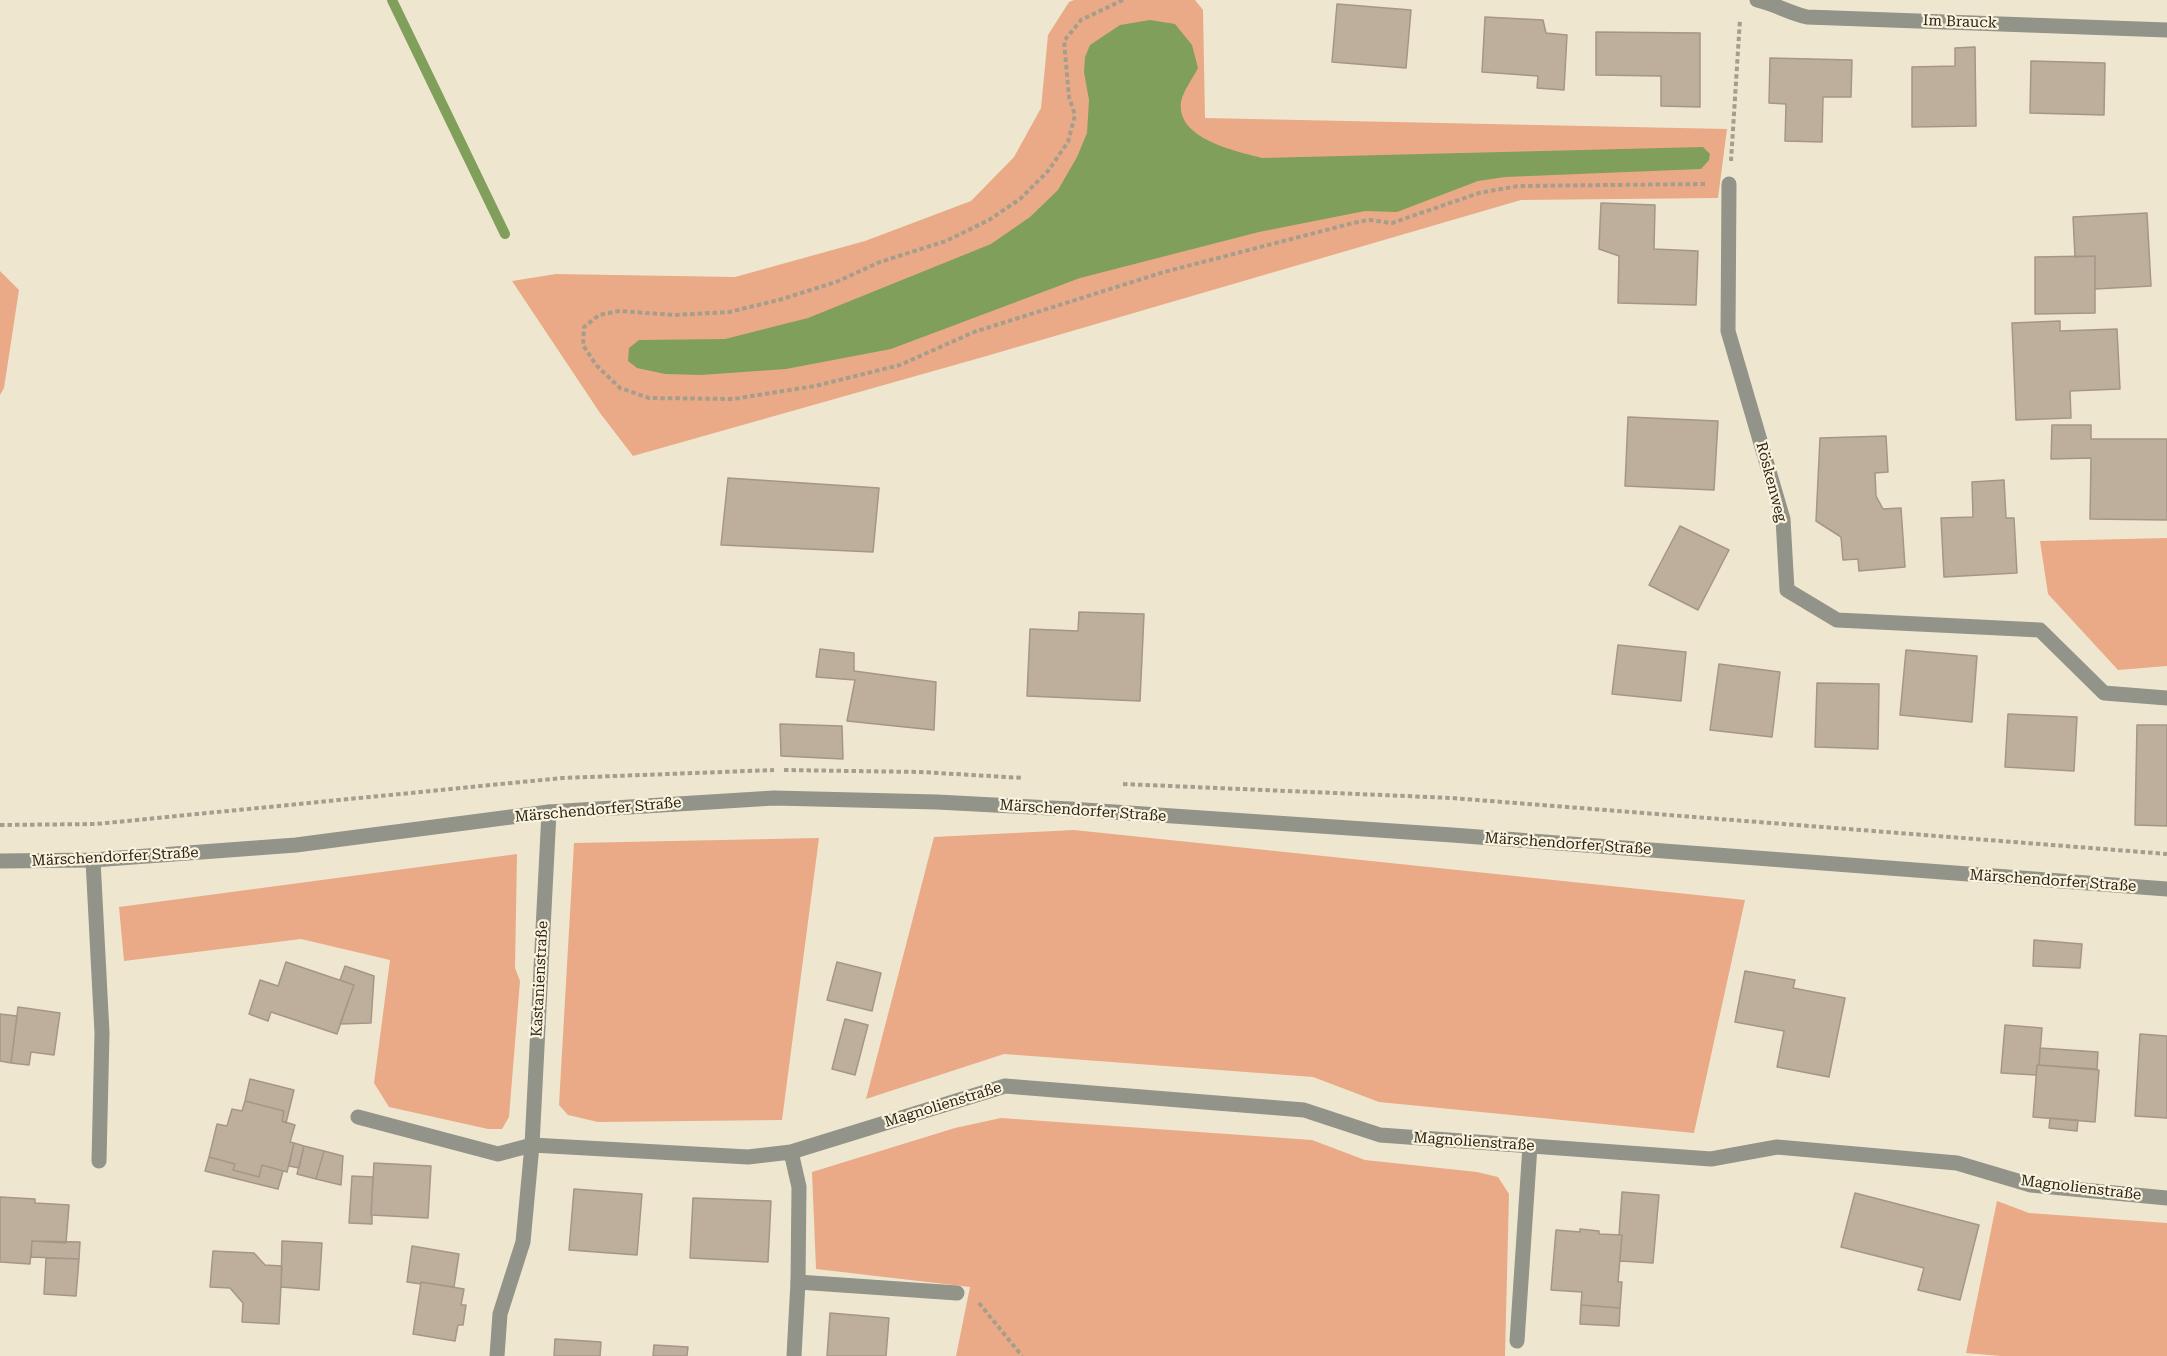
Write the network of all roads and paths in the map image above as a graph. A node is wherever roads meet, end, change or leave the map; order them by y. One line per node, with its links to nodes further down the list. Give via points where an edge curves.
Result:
1 (1123, 0): 5 (path, via 1081,20 1064,42 1069,98 1075,115 1068,142 1048,171 1020,199 946,242 779,300 729,312 675,315 619,311 599,315 584,327 583,345 596,365 620,388 649,398 733,399 815,386 900,365 974,332 1164,272 1353,223 1392,223 1479,192 1518,186)
2 (1757, 0): 4 (street, Im Brauck, via 1807,17)
3 (1741, 11): 5 (path)
4 (2167, 30)
5 (1729, 184): 6 (street, Röskenweg, via 1728,331 1783,519 1786,590 1837,620 2040,630 2104,693)
6 (2167, 698)
7 (549, 813): 8 (street, Märschendorfer Straße, via 296,845); 10 (street, Märschendorfer Straße, via 774,798 937,802 1452,835); 12 (street, Kastanienstraße)
8 (93, 860): 9 (street, Märschendorfer Straße); 15 (street, via 102,1033)
9 (0, 861)
10 (2167, 890)
11 (358, 1117): 12 (street, via 498,1154)
12 (532, 1145): 14 (street, Magnolienstraße, via 748,1157); 20 (street, Kastanienstraße, via 523,1242 500,1314)
13 (1530, 1146): 14 (street, Magnolienstraße, via 1380,1135 1304,1110 1005,1086); 16 (street, Magnolienstraße, via 1711,1159 1776,1147 1957,1163 2031,1185); 19 (street)
14 (791, 1152): 17 (street, via 799,1187)
15 (99, 1161)
16 (2167, 1198)
17 (798, 1282): 18 (street); 21 (street)
18 (957, 1293): 22 (path, via 978,1301)
19 (1517, 1341)
20 (497, 1356)
21 (794, 1356)
22 (1022, 1356)

